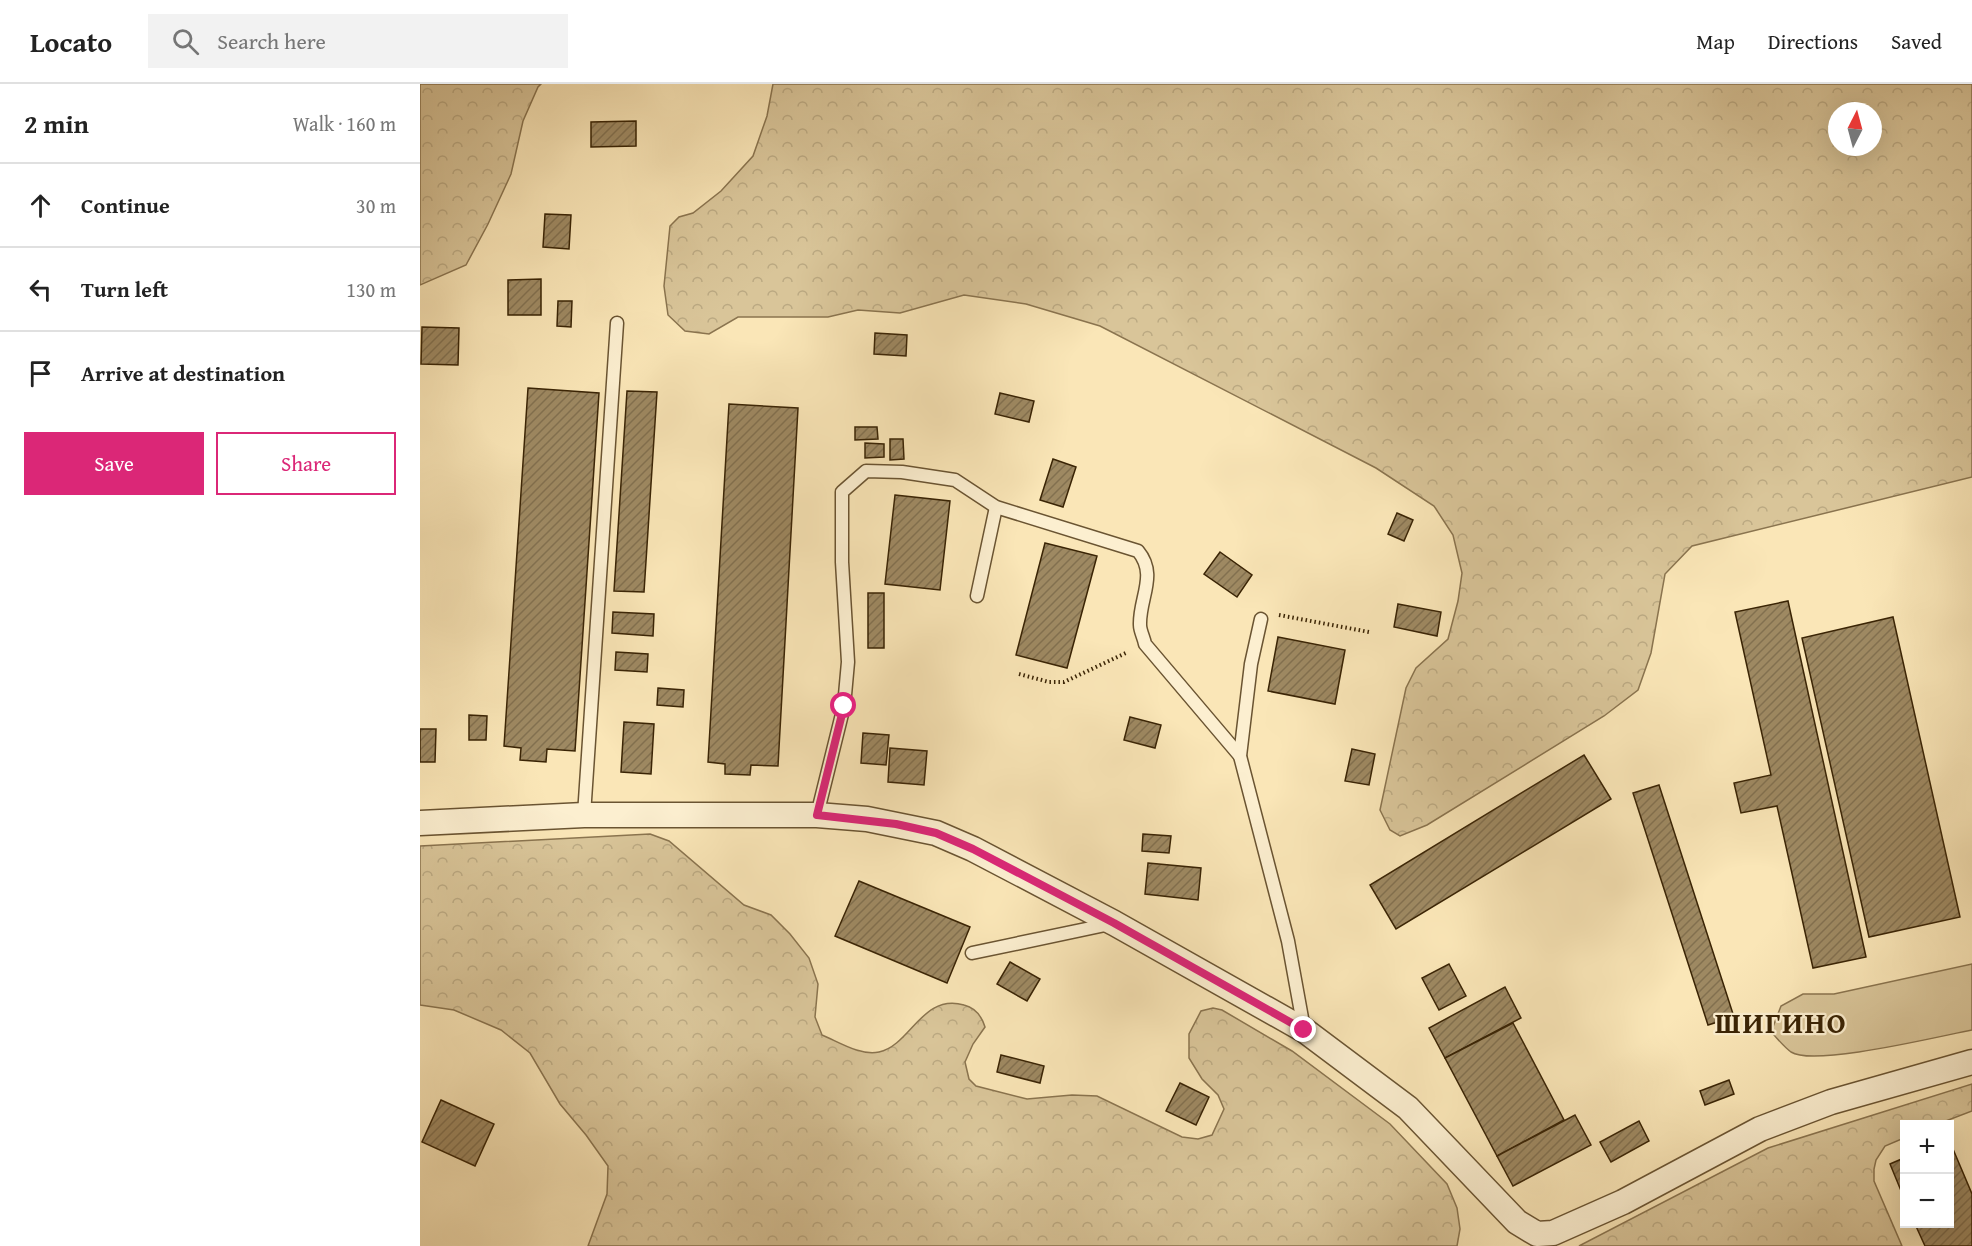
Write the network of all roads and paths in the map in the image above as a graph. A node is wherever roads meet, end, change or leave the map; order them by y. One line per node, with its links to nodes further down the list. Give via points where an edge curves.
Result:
1 (617, 323): 9 (lane)
2 (996, 507): 3 (lane); 6 (lane, via 1138,551 1146,561 1148,578 1140,626); 10 (lane, via 955,480 902,472 867,471 842,492 848,662 844,706)
3 (976, 596)
4 (1261, 620): 5 (path, via 1275,614); 8 (lane, via 1251,664)
5 (1370, 632)
6 (1145, 644): 7 (path, via 1064,682); 8 (lane)
7 (1019, 674)
8 (1240, 756): 14 (lane, via 1288,940)
9 (584, 815): 10 (street); 11 (street)
10 (817, 815): 12 (street, via 867,819 936,833)
11 (420, 823)
12 (1114, 923): 13 (lane); 14 (street)
13 (972, 953)
14 (1304, 1030): 16 (street, via 1408,1108)
15 (1972, 1062): 16 (street, via 1831,1102 1760,1128 1592,1217)
16 (1533, 1240)

